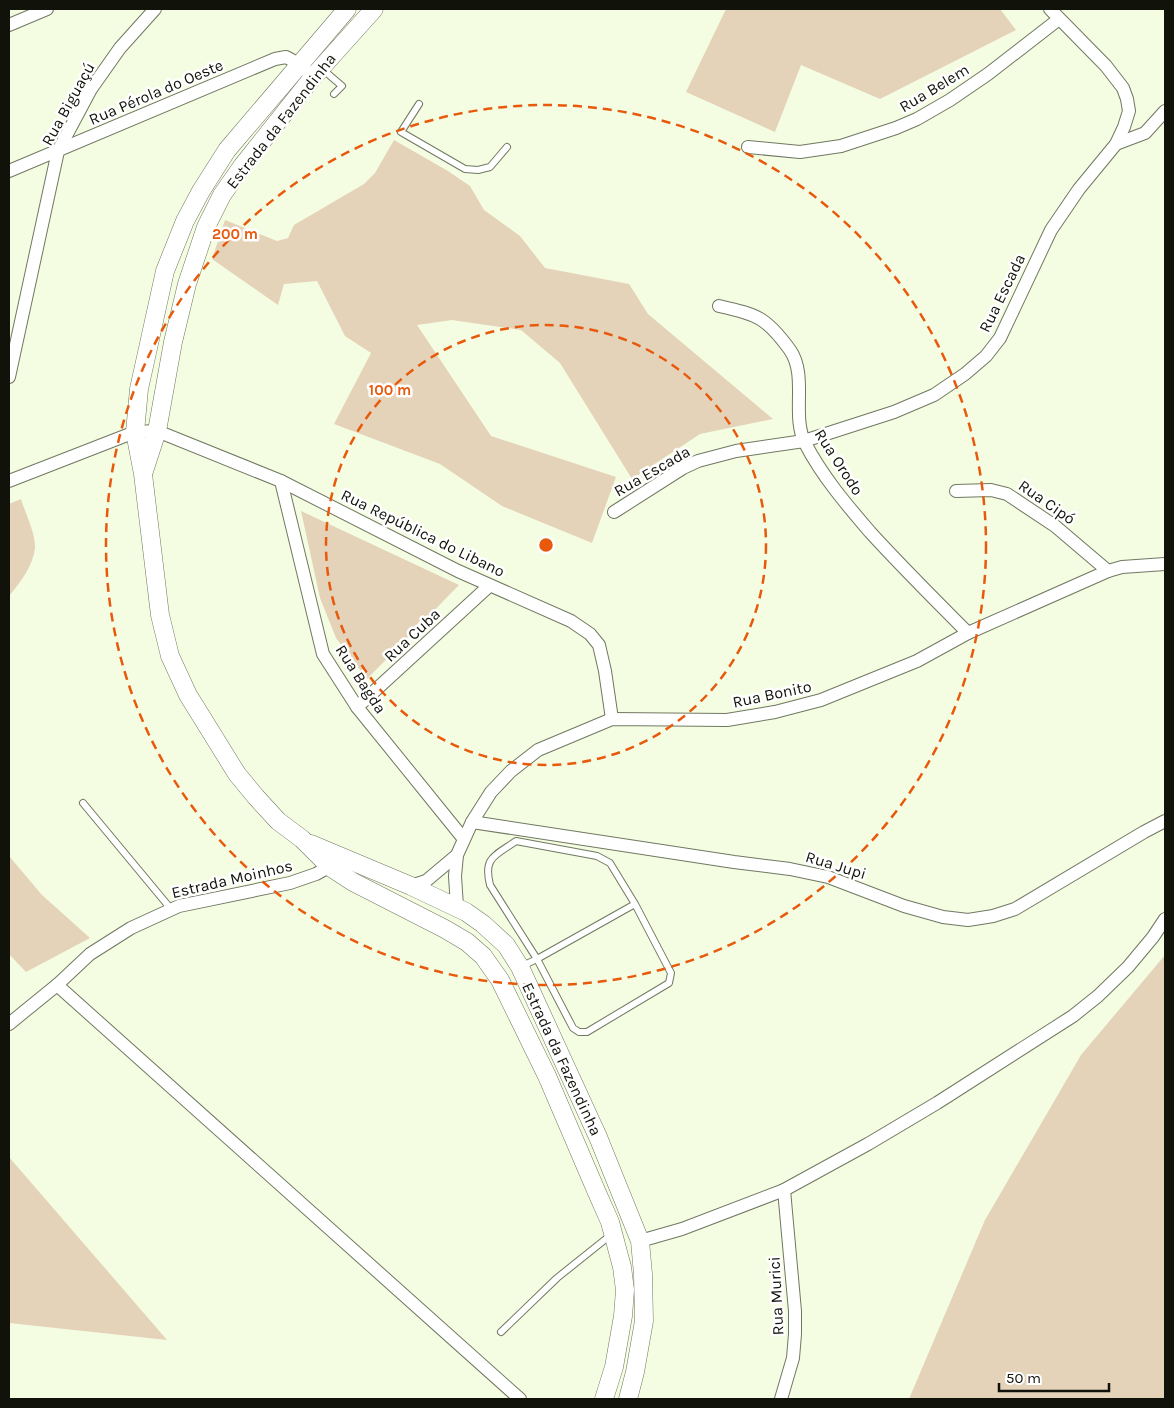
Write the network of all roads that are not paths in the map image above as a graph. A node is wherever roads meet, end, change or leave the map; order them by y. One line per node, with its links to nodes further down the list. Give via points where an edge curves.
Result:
1 (47, 9): 7 (street)
2 (155, 9): 16 (street, Rua Biguaçú, via 120,48 91,89)
3 (347, 9): 8 (main road, Estrada da Fazendinha)
4 (374, 9): 9 (main road, Estrada da Fazendinha)
5 (1050, 9): 6 (street, Rua Escada)
6 (1059, 19): 13 (street, Rua Escada, via 1106,66 1128,98 1124,127); 15 (street, Rua Belem, via 950,100 896,128 841,146 800,152)
7 (9, 25)
8 (299, 64): 9 (street); 16 (street, Rua Pérola do Oeste, via 286,57 275,59); 21 (main road, Estrada da Fazendinha, via 228,150 185,220 165,271 139,389)
9 (317, 72): 10 (lane, via 342,86); 20 (main road, Estrada da Fazendinha, via 243,165 222,195 206,227 187,284 173,342)
10 (334, 94)
11 (419, 104): 14 (lane, via 401,132 466,169 490,167)
12 (1165, 111): 13 (street, via 1145,133)
13 (1116, 144): 22 (street, Rua Escada, via 1051,230 1000,338 986,356 934,395 894,412)
14 (507, 147)
15 (748, 147)
16 (58, 151): 17 (street, Rua Pérola do Oeste); 19 (street, Rua Biguaçú)
17 (9, 171)
18 (719, 306): 22 (street, Rua Orodo, via 765,320 792,353 797,365 799,418)
19 (9, 377)
20 (157, 431): 21 (street); 23 (main road, Estrada da Fazendinha); 25 (street, Rua República do Libano)
21 (135, 432): 23 (main road, Estrada da Fazendinha); 24 (street)
22 (804, 441): 27 (street, Rua Escada, via 736,451 698,461); 31 (street, Rua Orodo, via 843,501)
23 (143, 474): 39 (main road, Estrada da Fazendinha, via 160,615 170,656 188,695 237,774 256,797 278,821)
24 (9, 481)
25 (281, 481): 30 (street, Rua República do Libano); 32 (street, Rua Bagda, via 323,654)
26 (956, 491): 29 (street, Rua Cipó, via 992,490 1007,494 1055,526)
27 (614, 512)
28 (1165, 564): 29 (street)
29 (1108, 571): 31 (street, Rua Bonito)
30 (489, 586): 32 (street, Rua Cuba); 33 (street, Rua República do Libano, via 551,611 590,634 598,646 605,671)
31 (968, 633): 33 (street, Rua Bonito, via 917,660 821,700 775,712 727,720)
32 (357, 707): 37 (street, Rua Bagda)
33 (612, 719): 36 (street, Rua Bonito, via 538,750 491,792)
34 (83, 803): 43 (lane)
35 (1165, 821): 36 (street, Rua Jupi, via 1015,909 968,920 904,906 828,877 790,869)
36 (472, 822): 37 (street, Rua Bonito)
37 (463, 838): 38 (street, Rua Bonito)
38 (457, 855): 40 (street, via 426,881); 42 (street, Rua Bonito)
39 (337, 863): 40 (main road, Estrada da Fazendinha); 43 (street, Estrada Moinhos, via 290,883); 50 (main road, Estrada da Fazendinha, via 353,882 445,929 483,956 500,980 547,1076)
40 (411, 886): 42 (main road, Estrada da Fazendinha)
41 (635, 904): 45 (lane); 45 (lane, via 671,973 670,983 587,1032 573,1028); 45 (lane, via 610,863 603,859 516,841 490,859 486,871 490,885)
42 (457, 907): 46 (main road, Estrada da Fazendinha, via 506,945)
43 (171, 909): 47 (street, Estrada Moinhos, via 131,928 90,954)
44 (1165, 919): 49 (street, via 1128,966 1073,1016 930,1108)
45 (537, 960): 46 (lane)
46 (520, 967): 51 (main road, Estrada da Fazendinha, via 598,1136)
47 (57, 985): 48 (street, Estrada Moinhos); 53 (street)
48 (9, 1024)
49 (784, 1190): 51 (street, via 682,1229); 56 (street, Rua Murici, via 795,1334 793,1358)
50 (613, 1233): 52 (lane, via 557,1278); 54 (main road, Estrada da Fazendinha, via 625,1290 620,1339)
51 (640, 1241): 55 (main road, Estrada da Fazendinha, via 644,1321)
52 (501, 1332)
53 (520, 1399)
54 (604, 1399)
55 (628, 1399)
56 (781, 1399)

